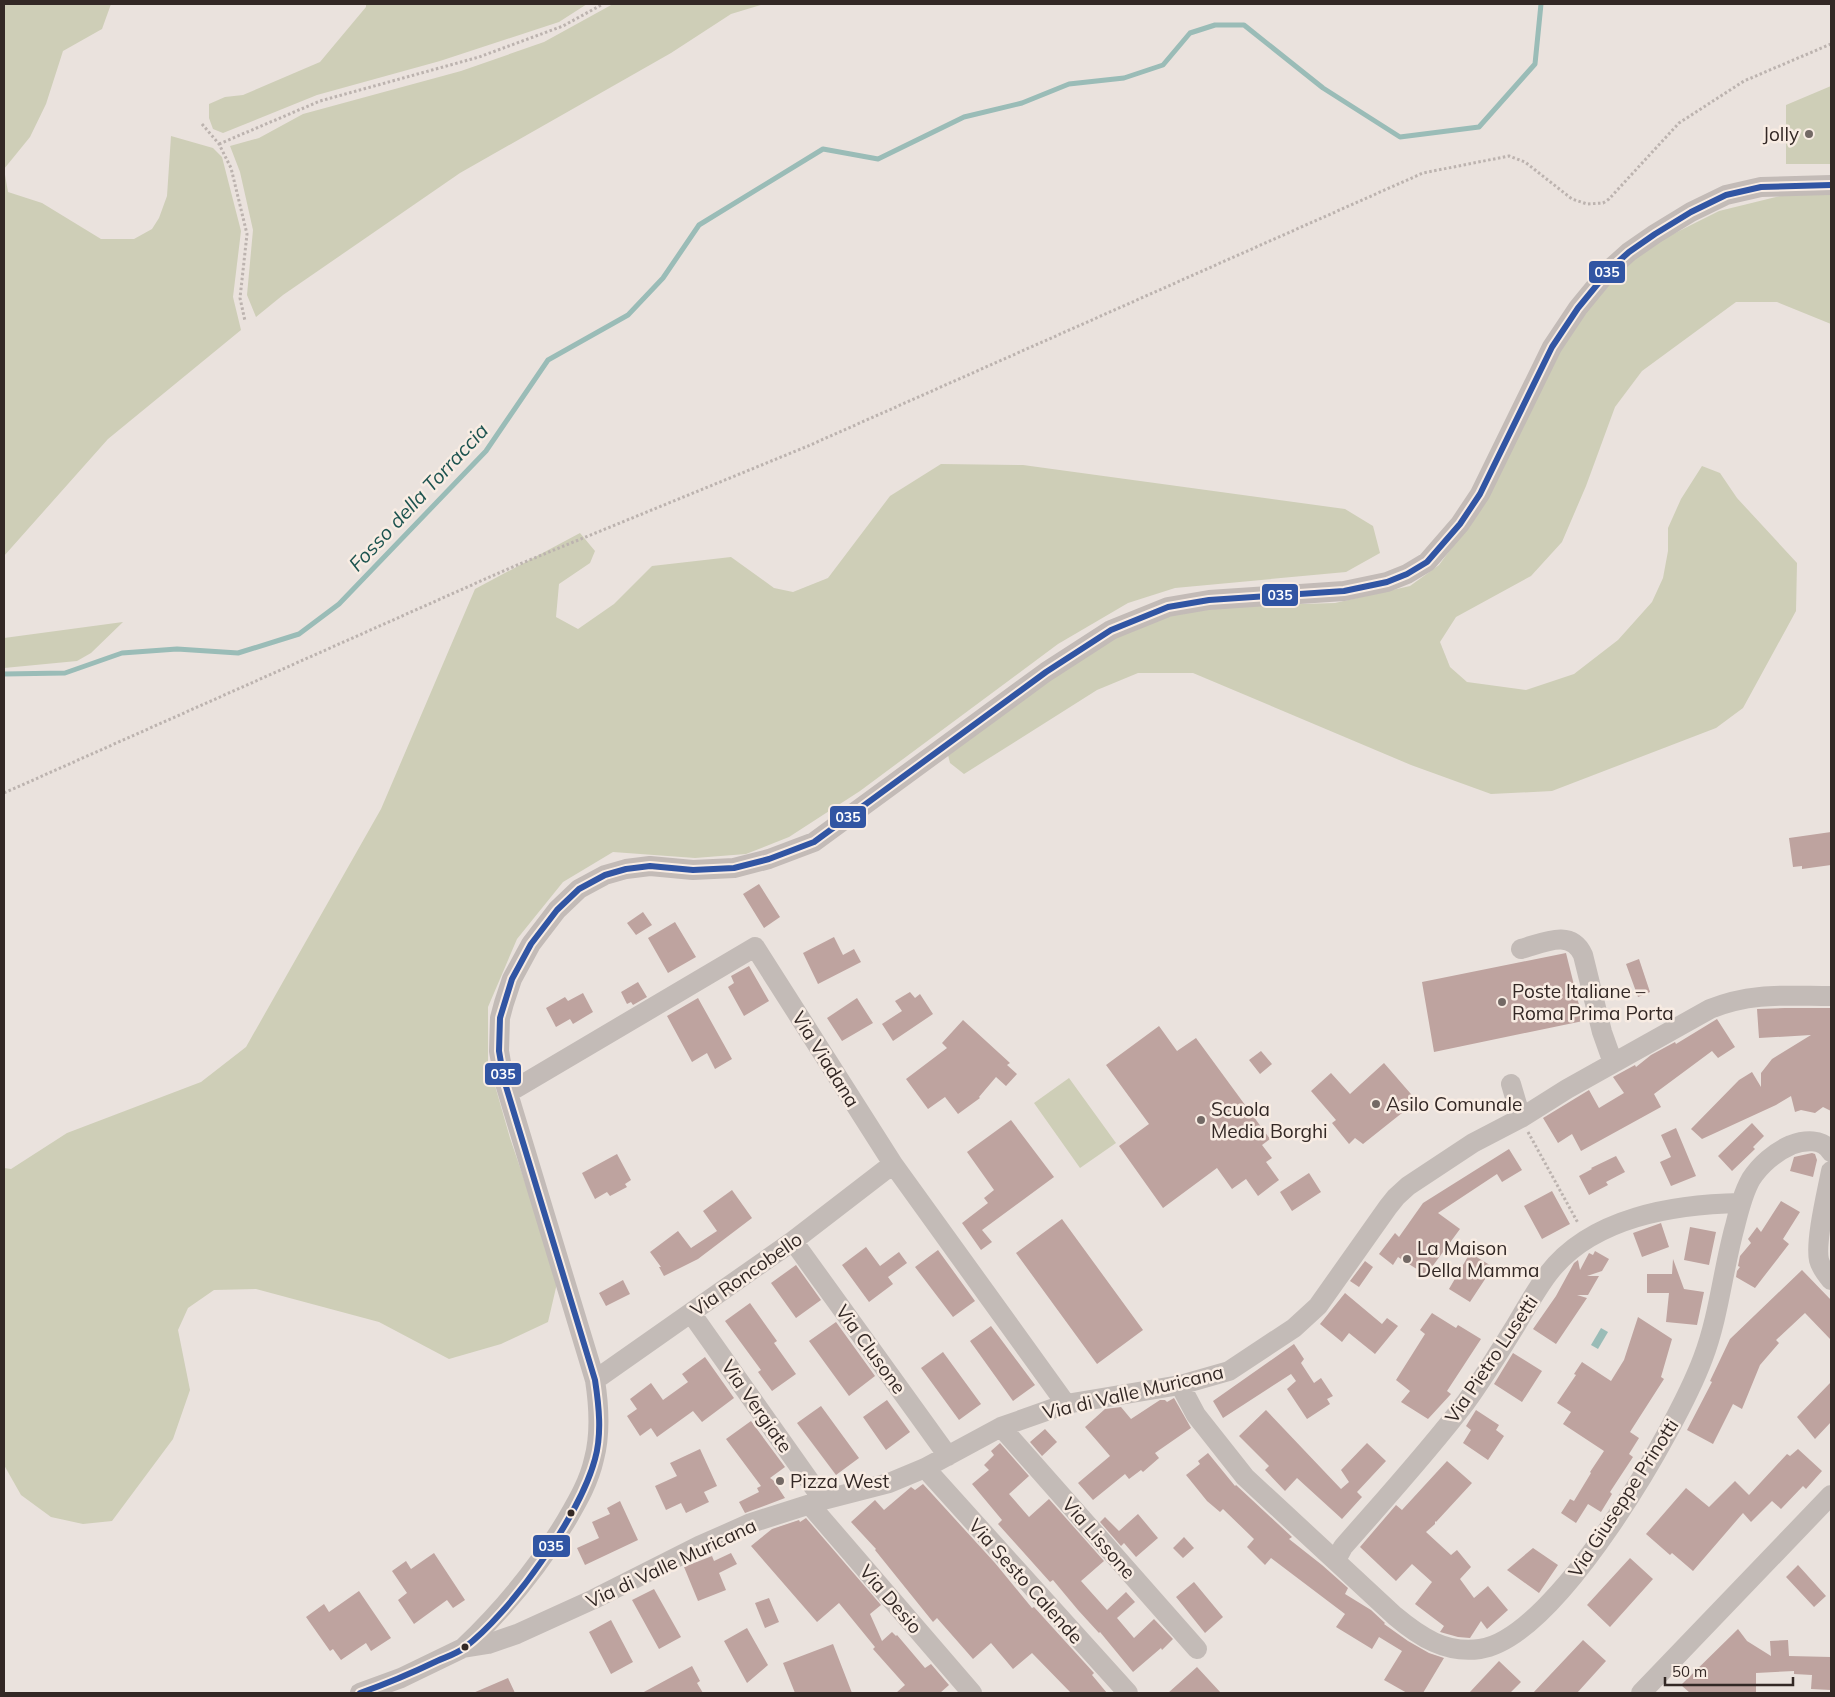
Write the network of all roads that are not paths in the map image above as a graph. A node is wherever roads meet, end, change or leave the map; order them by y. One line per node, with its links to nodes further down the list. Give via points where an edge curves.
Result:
1 (1831, 185): 6 (street, via 1761,187 1726,195 1655,234 1610,269 1552,347 1480,494 1465,517 1427,562 1407,574 1387,582 1344,591 1209,600 1168,607 1111,630 1046,672 814,842 734,868 693,870 650,866 626,869 606,874 579,889 540,931 508,990 498,1036)
2 (1521, 949): 4 (street, via 1563,939 1578,946)
3 (1831, 996): 4 (street, Via di Valle Muricana, via 1755,996 1729,1002 1698,1014)
4 (1613, 1063): 7 (street, Via di Valle Muricana)
5 (1511, 1084): 7 (street)
6 (508, 1093): 9 (street, Via Viadana, via 755,947); 15 (street)
7 (1521, 1118): 16 (street, Via di Valle Muricana, via 1473,1143 1401,1192 1318,1306 1294,1328 1229,1370)
8 (1831, 1152): 11 (street, Via Giuseppe Prinotti, via 1826,1145 1812,1141 1791,1145 1778,1152 1757,1171)
9 (894, 1164): 12 (street, Via Roncobello); 17 (street, Via Viadana)
10 (1831, 1171): 13 (street, via 1818,1254 1822,1268)
11 (1741, 1203): 23 (street, Via Pietro Lusetti, via 1711,1204 1652,1214 1619,1224 1587,1239 1565,1255 1549,1273 1466,1402 1343,1547); 23 (street, Via Giuseppe Prinotti, via 1706,1348 1676,1416 1598,1544 1566,1584 1526,1625 1508,1639 1488,1647 1463,1649 1441,1645 1418,1634 1394,1616)
12 (793, 1241): 14 (street, Via Roncobello); 19 (street, Via Clusone)
13 (1831, 1280)
14 (691, 1313): 15 (street, Via Roncobello); 22 (street, Via Vergiate)
15 (595, 1380): 24 (street, via 598,1444 582,1493 526,1580)
16 (1180, 1385): 17 (street, Via di Valle Muricana); 23 (street, Via Giuseppe Prinotti, via 1191,1408 1238,1469)
17 (1066, 1404): 18 (street, Via di Valle Muricana)
18 (1001, 1427): 19 (street, Via di Valle Muricana); 25 (street, Via Lissone)
19 (948, 1456): 20 (street, Via di Valle Muricana)
20 (925, 1468): 22 (street, Via di Valle Muricana, via 889,1483); 28 (street, Via Sesto Calende)
21 (1831, 1495): 29 (street)
22 (817, 1502): 24 (street, Via di Valle Muricana, via 724,1534 516,1634 488,1644); 27 (street, Via Desio)
23 (1336, 1560)
24 (463, 1648): 26 (street, Via di Valle Muricana, via 401,1678)
25 (1197, 1649)
26 (360, 1693)
27 (972, 1693)
28 (1128, 1693)
29 (1641, 1693)

